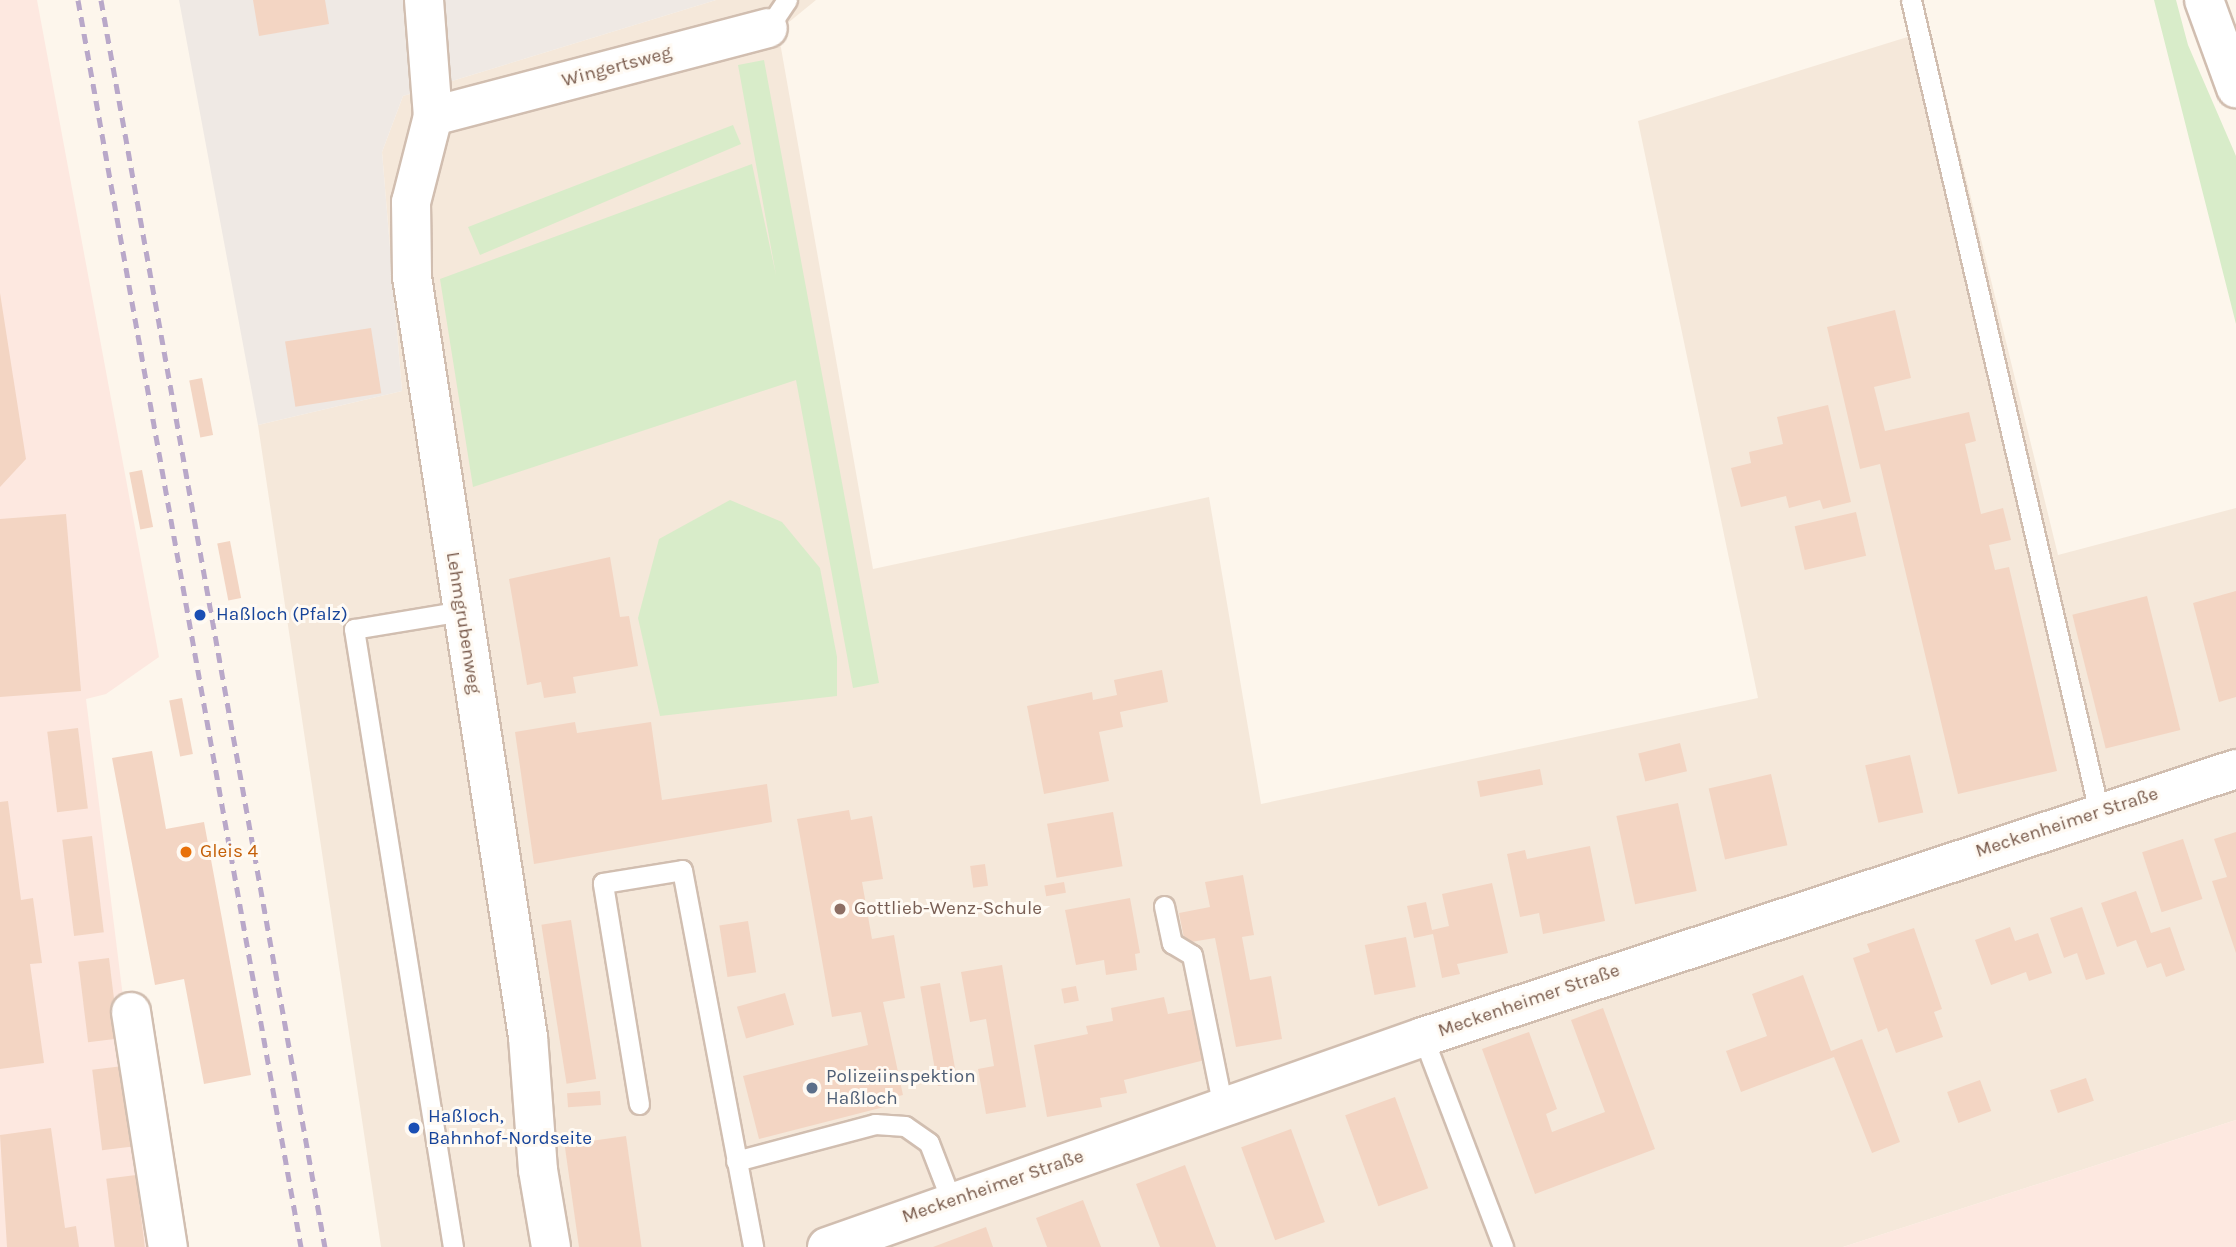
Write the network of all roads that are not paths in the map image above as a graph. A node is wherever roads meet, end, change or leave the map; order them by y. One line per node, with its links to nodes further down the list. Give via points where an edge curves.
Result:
1 (424, 0): 6 (street, Lehmgrubenweg)
2 (1911, 0): 9 (lane)
3 (2204, 0): 5 (street)
4 (777, 14): 6 (street, Wingertsweg)
5 (2236, 88)
6 (433, 116): 7 (street, Lehmgrubenweg, via 411,202 412,277)
7 (461, 611): 18 (lane, via 354,629); 19 (street, Lehmgrubenweg, via 528,1037 538,1170)
8 (2236, 769): 9 (street, Meckenheimer Straße)
9 (2099, 812): 12 (street, Meckenheimer Straße)
10 (1164, 906): 14 (lane, via 1172,943 1192,954)
11 (131, 1012): 17 (street)
12 (1423, 1037): 14 (street, Meckenheimer Straße); 22 (lane)
13 (639, 1104): 15 (lane, via 603,883 682,870)
14 (1223, 1107): 16 (street, Meckenheimer Straße)
15 (736, 1161): 16 (lane, via 875,1124 905,1126 929,1143); 20 (lane)
16 (951, 1200): 21 (street, Meckenheimer Straße)
17 (168, 1247)
18 (453, 1247)
19 (551, 1247)
20 (752, 1247)
21 (827, 1247)
22 (1503, 1247)

